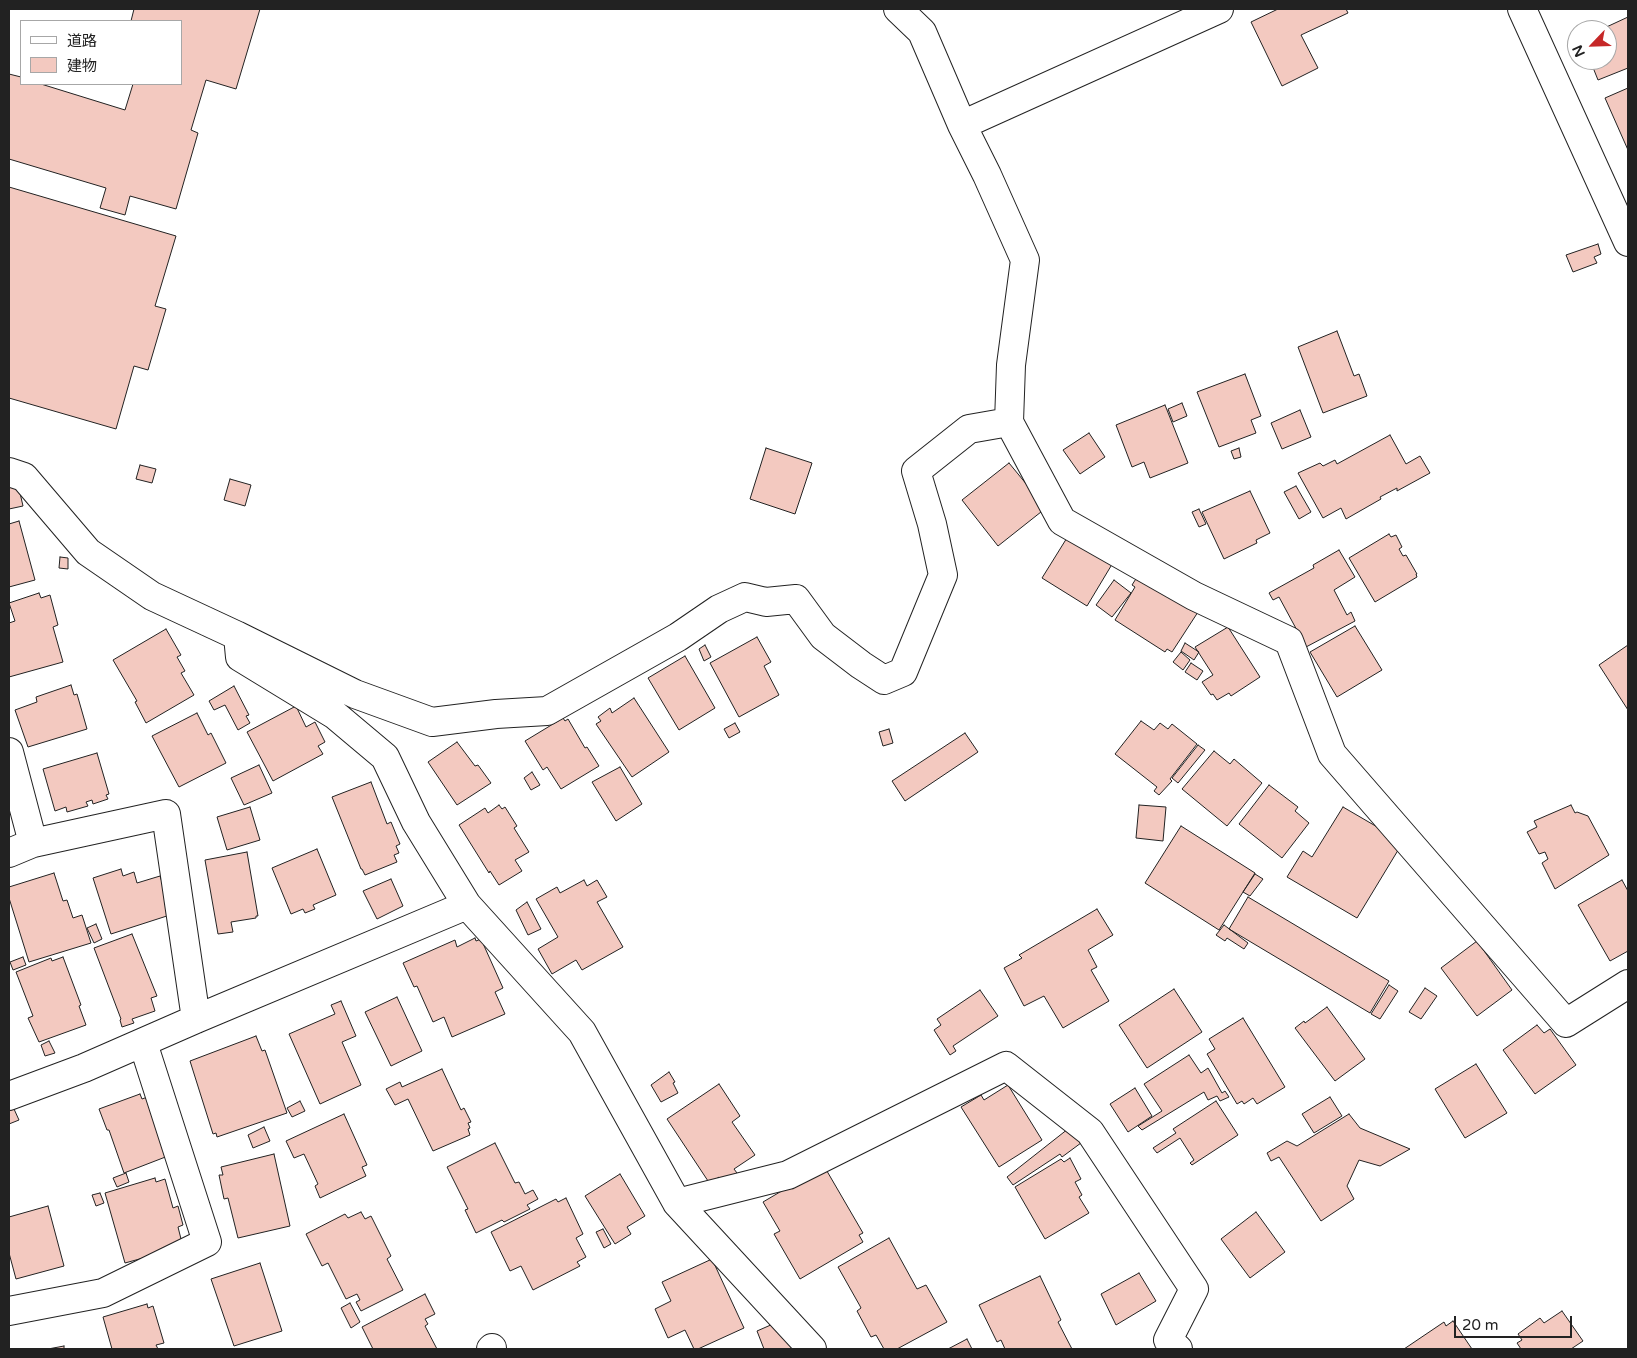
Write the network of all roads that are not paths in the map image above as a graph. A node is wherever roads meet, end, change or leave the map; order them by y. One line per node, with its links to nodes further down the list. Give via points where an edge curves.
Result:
1 (898, 9): 4 (street, via 922,32)
2 (1219, 9): 4 (street)
3 (1522, 9): 5 (street)
4 (962, 125): 6 (street, via 1024,260 1011,365)
5 (1628, 242)
6 (1008, 422): 8 (street, via 969,429 916,471 943,576 904,672 884,680 823,636 796,599 766,602 744,597 547,711 432,722 355,694); 12 (street, via 1062,521 1194,596 1289,641 1332,754 1566,1023)
7 (9, 472): 8 (street, via 24,477 88,552 152,596)
8 (238, 636): 11 (street, via 240,657 336,715 385,757 416,822)
9 (9, 752): 10 (street)
10 (21, 848): 13 (street, via 166,814)
11 (467, 905): 13 (street); 16 (street, via 582,1032)
12 (1628, 984)
13 (196, 1019): 14 (street)
14 (143, 1043): 15 (street); 17 (street, via 207,1242 103,1293)
15 (9, 1096)
16 (677, 1203): 18 (street); 19 (street, via 788,1175 1006,1066 1090,1132 1194,1289 1168,1340)
17 (9, 1311)
18 (812, 1349)
19 (1178, 1349)

